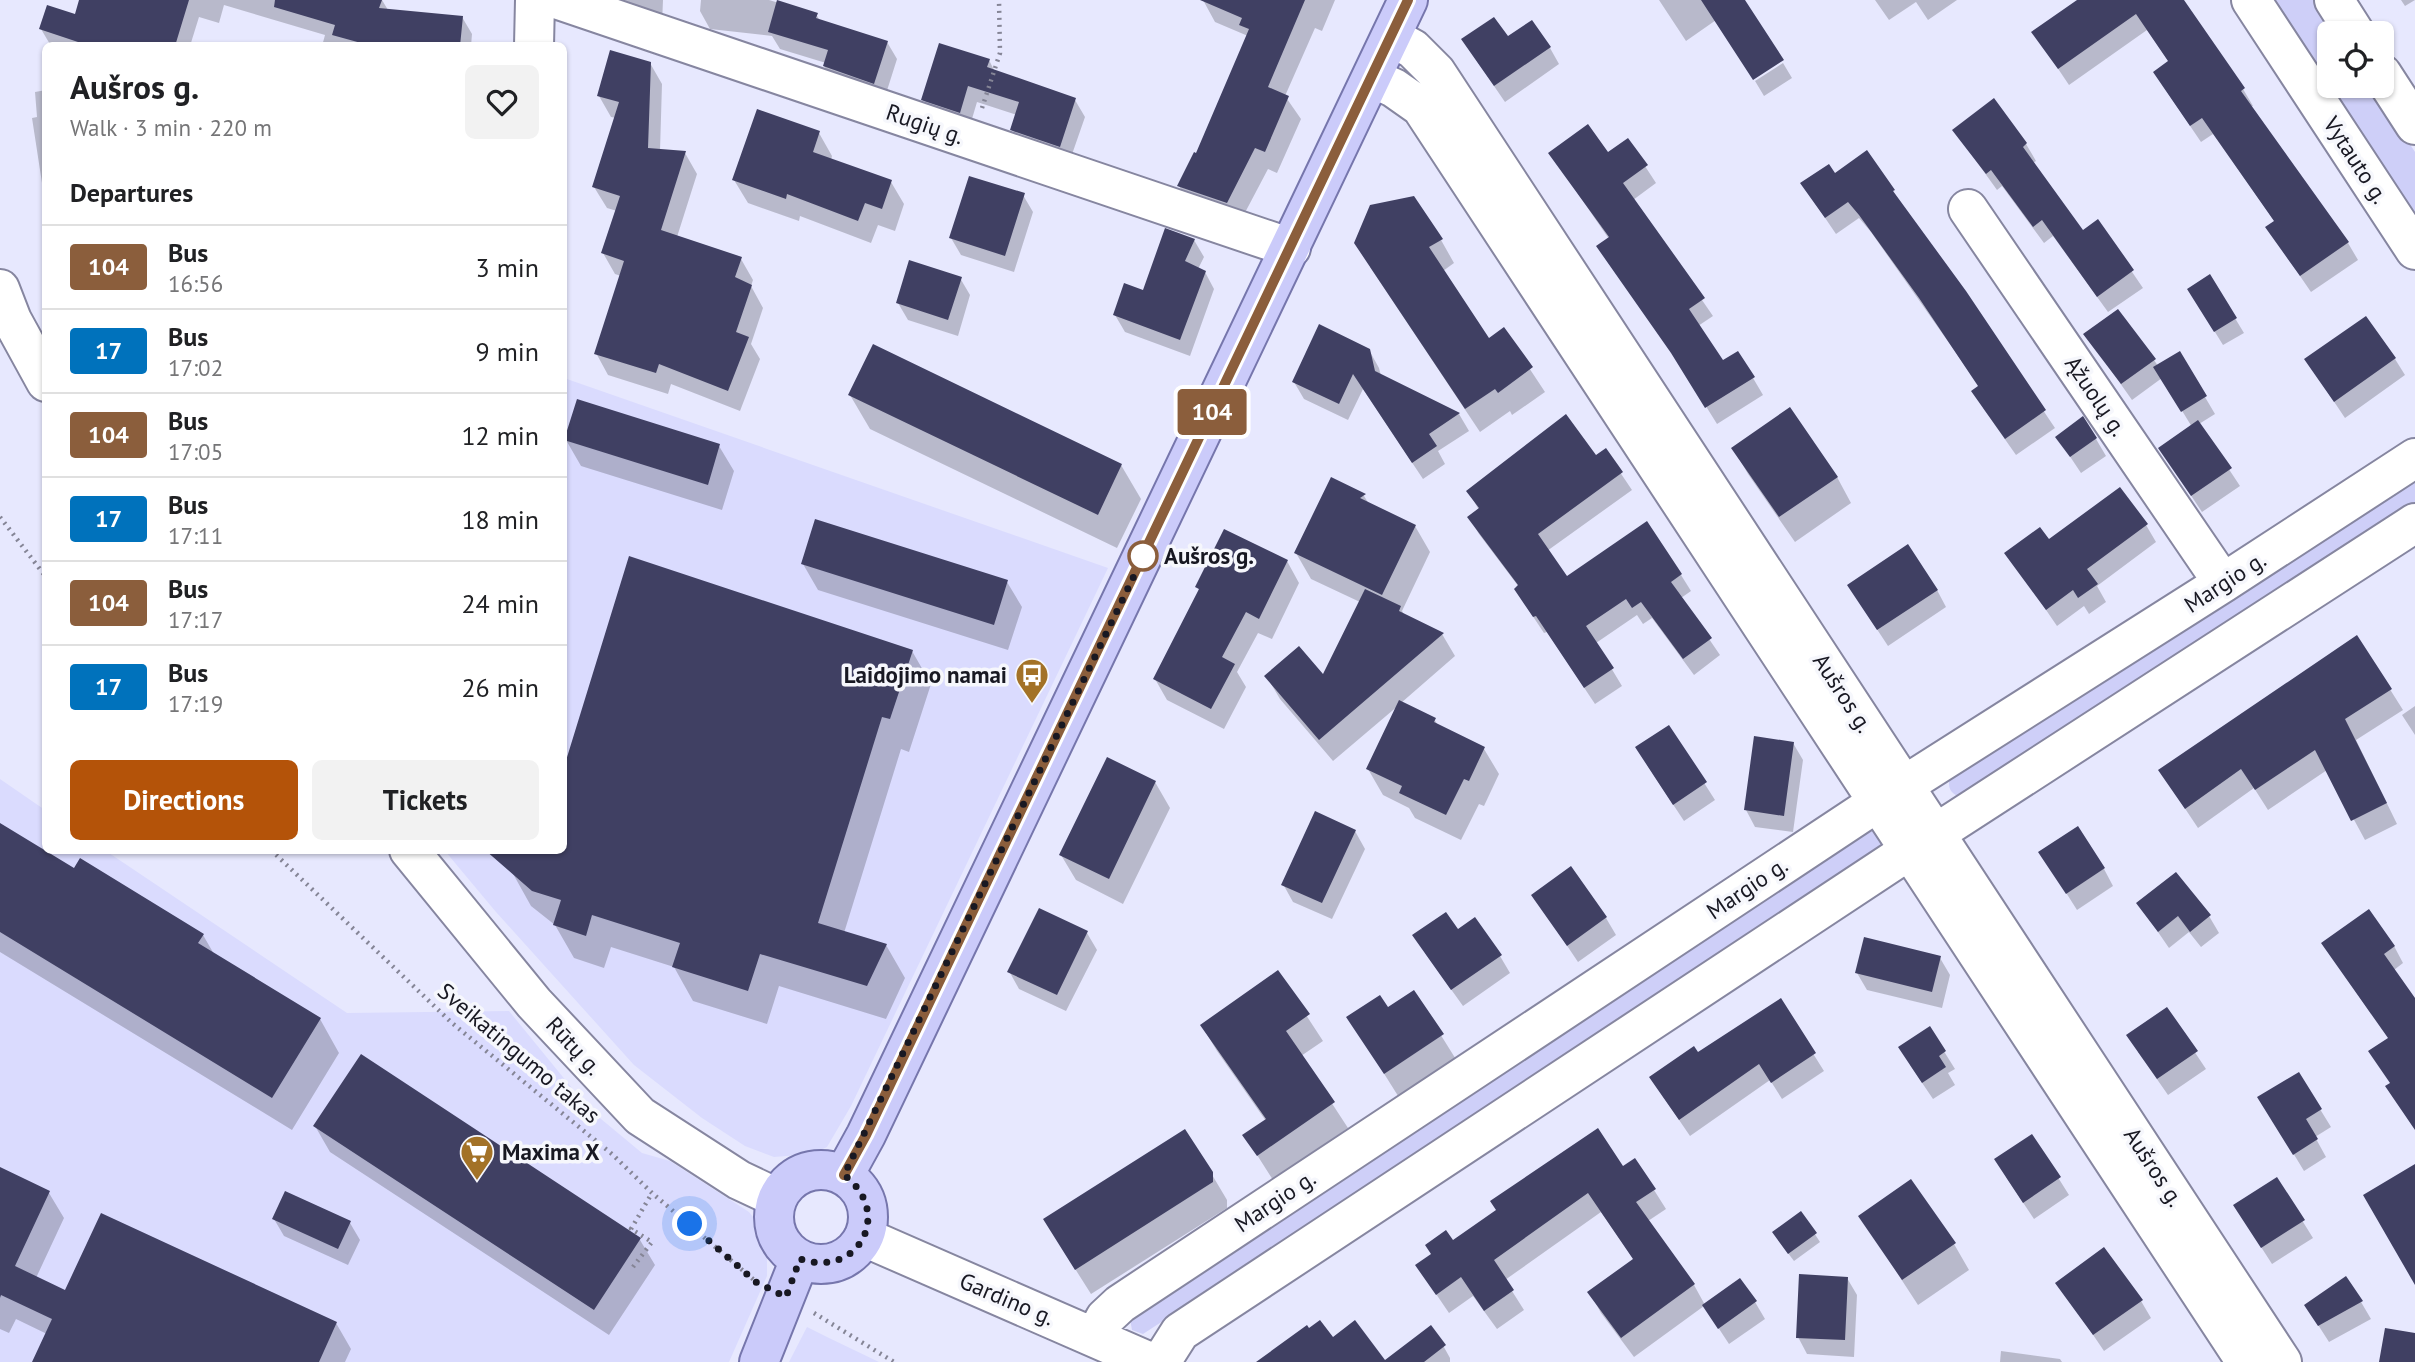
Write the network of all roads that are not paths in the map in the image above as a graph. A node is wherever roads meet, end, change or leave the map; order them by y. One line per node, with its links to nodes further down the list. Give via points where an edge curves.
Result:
1 (535, 0): 8 (street)
2 (559, 0): 13 (street, Rugių g.)
3 (1408, 0): 7 (main road)
4 (2251, 0): 14 (street, Vytauto g.)
5 (2333, 0): 6 (street)
6 (2347, 21)
7 (1391, 37): 9 (main road); 20 (street, Aušros g., via 1413,49 1436,72)
8 (534, 42)
9 (1371, 78): 13 (main road); 20 (street, Aušros g., via 1421,107)
10 (2394, 93): 11 (street)
11 (2415, 125)
12 (1968, 209): 19 (street, Ąžuolų g.)
13 (1291, 248): 23 (main road)
14 (2415, 250)
15 (0, 289): 16 (street)
16 (42, 375)
17 (2415, 458): 19 (street, Margio g.)
18 (2415, 523): 21 (street)
19 (2223, 583): 20 (street, Margio g.)
20 (1891, 794): 21 (street, Aušros g.); 27 (street, Margio g., via 1120,1304 1105,1318)
21 (1922, 842): 30 (street, via 1180,1332); 31 (street, Aušros g.); 32 (street, Aušros g.)
22 (412, 854): 24 (street, Rūtų g., via 534,1003 640,1116 739,1180)
23 (844, 1175): 24 (main road, via 830,1170 799,1175 786,1184); 25 (main road, via 864,1195 869,1223)
24 (778, 1198): 26 (main road, via 774,1212 780,1240)
25 (864, 1237): 26 (main road, via 844,1259 814,1264); 27 (street, Gardino g.)
26 (800, 1259): 28 (main road)
27 (1095, 1337): 29 (street, Gardino g.)
28 (760, 1362)
29 (1150, 1362)
30 (1161, 1362)
31 (2246, 1362)
32 (2282, 1362)

